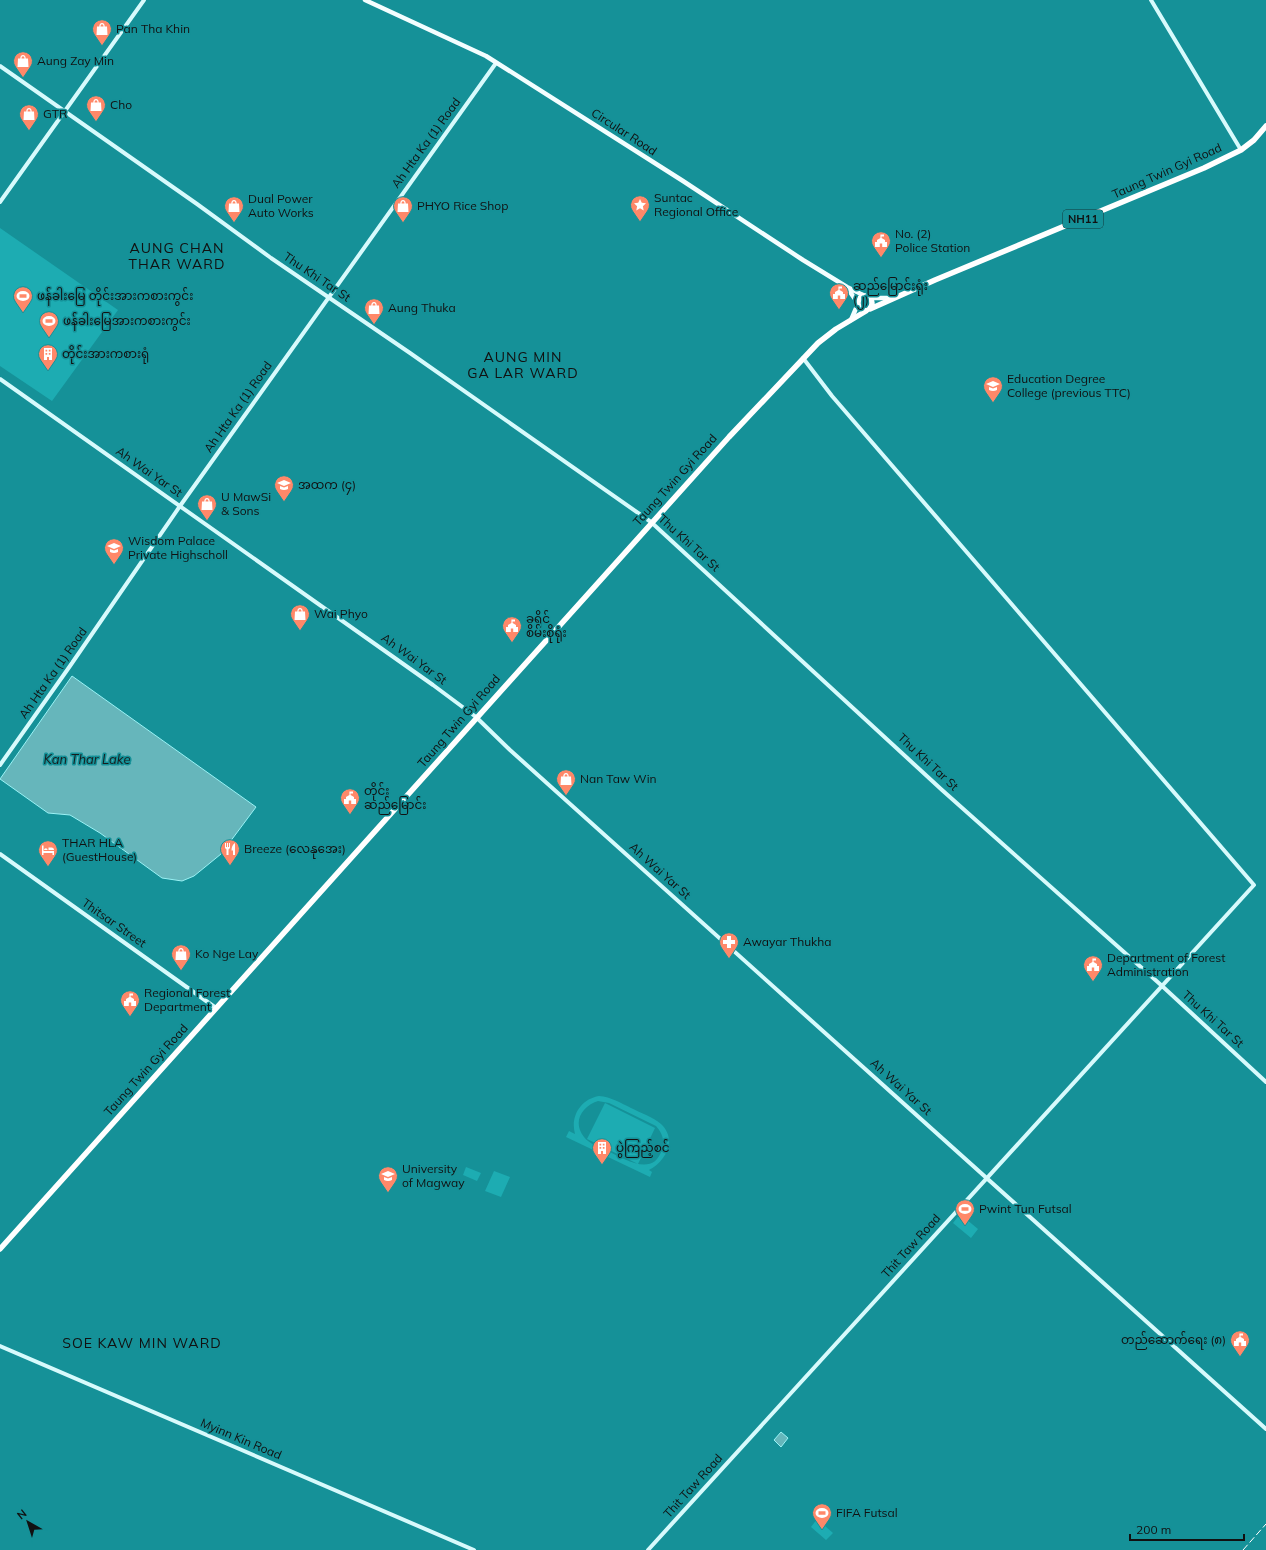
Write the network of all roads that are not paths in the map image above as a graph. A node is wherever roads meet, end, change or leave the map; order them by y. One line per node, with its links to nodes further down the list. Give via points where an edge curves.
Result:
1 (144, 0): 6 (street)
2 (365, 0): 4 (main road, Circular Road, via 462,44)
3 (1151, 0): 8 (street)
4 (496, 63): 10 (main road, Circular Road); 11 (street, Ah Hta Ka (1) Road)
5 (0, 66): 6 (street, Thu Khi Tar St)
6 (64, 111): 9 (street); 11 (street, Thu Khi Tar St)
7 (1266, 126): 8 (highway, Taung Twin Gyi Road / NH11)
8 (1241, 150): 13 (highway, Taung Twin Gyi Road / NH11, via 1152,190)
9 (0, 202)
10 (847, 287): 12 (main road, Circular Road); 14 (main road)
11 (328, 297): 19 (street, Ah Hta Ka (1) Road); 20 (street, Thu Khi Tar St)
12 (868, 297): 13 (main road, Circular Road); 14 (highway, via 859,298); 15 (highway, via 872,306)
13 (891, 298): 15 (highway, Taung Twin Gyi Road / NH11)
14 (857, 304): 15 (highway, via 862,311); 16 (main road)
15 (868, 310): 16 (highway, Taung Twin Gyi Road / NH11)
16 (851, 320): 17 (highway, Taung Twin Gyi Road / NH11, via 818,343)
17 (803, 358): 20 (highway, Taung Twin Gyi Road / NH11); 24 (street, Thit Taw Road, via 832,396 1254,885)
18 (0, 379): 19 (street, Ah Wai Yar St)
19 (180, 506): 21 (street, Ah Wai Yar St); 22 (street, Ah Hta Ka (1) Road)
20 (651, 522): 21 (highway, Taung Twin Gyi Road / NH11); 24 (street, Thu Khi Tar St, via 942,790)
21 (476, 717): 25 (highway, Taung Twin Gyi Road / NH11); 27 (street, Ah Wai Yar St)
22 (0, 765)
23 (0, 854): 25 (street, Thitsar Street)
24 (1161, 985): 26 (street, Thu Khi Tar St); 27 (street, Thit Taw Road)
25 (216, 1008): 28 (highway, Taung Twin Gyi Road / NH11)
26 (1266, 1082)
27 (987, 1178): 30 (street, Ah Wai Yar St); 32 (street, Thit Taw Road)
28 (0, 1249)
29 (0, 1346): 31 (street, Myinn Kin Road)
30 (1266, 1429)
31 (474, 1550)
32 (648, 1550)

